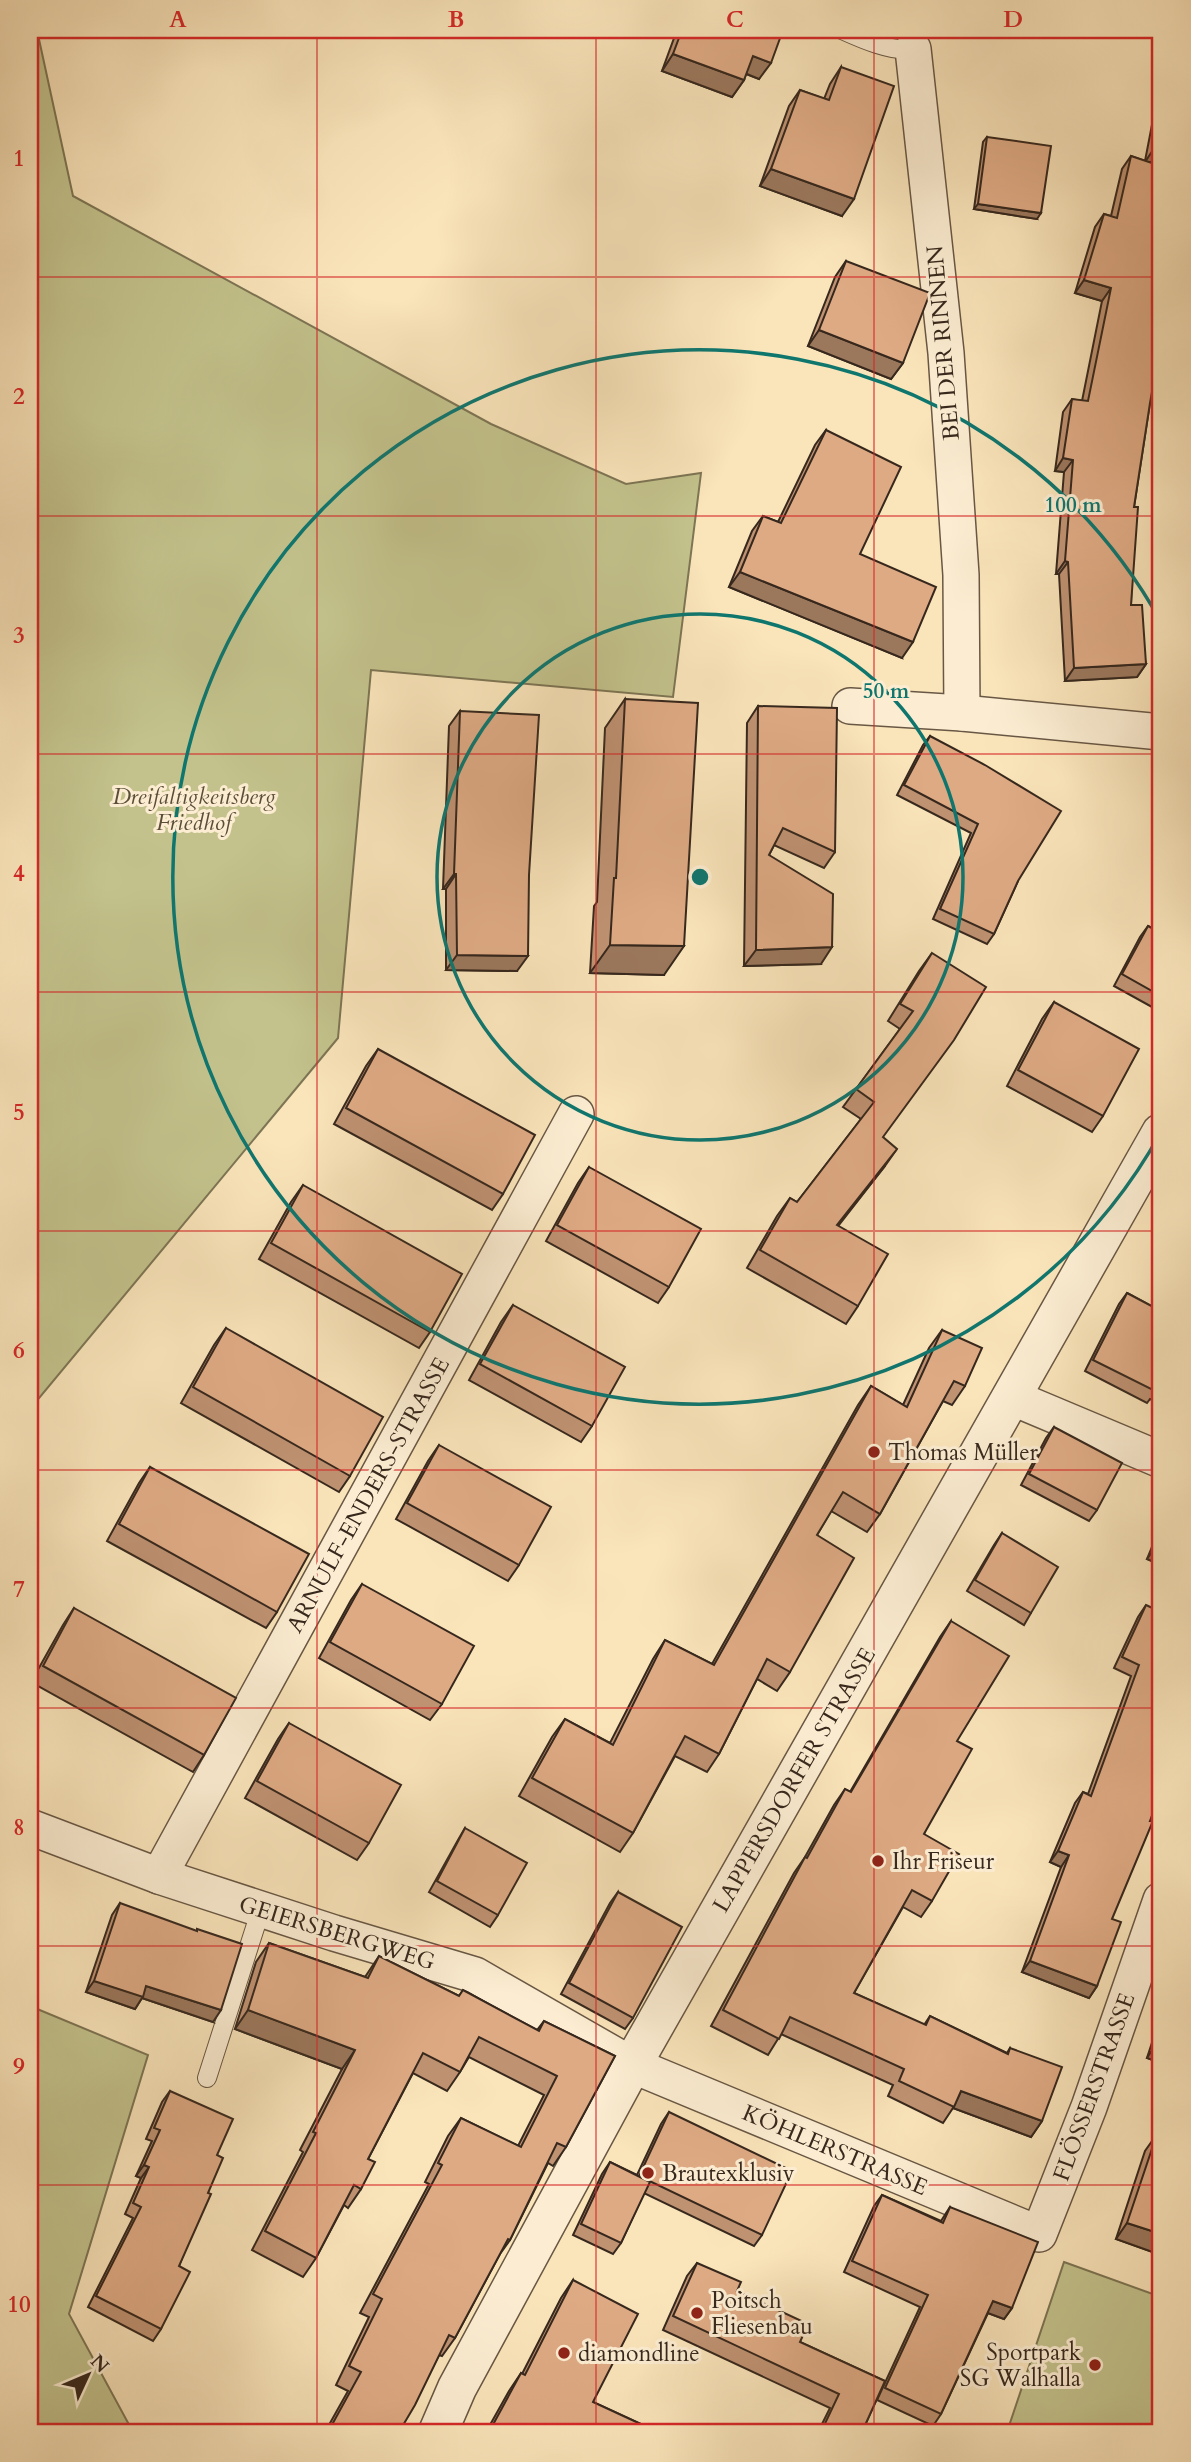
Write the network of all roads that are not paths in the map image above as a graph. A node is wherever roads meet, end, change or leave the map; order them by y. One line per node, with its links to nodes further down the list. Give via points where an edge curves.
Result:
1 (842, 30): 2 (lane, BEI DER RINNEN, via 903,50)
2 (913, 49): 4 (street, BEI DER RINNEN, via 946,354 961,575)
3 (850, 706): 4 (street)
4 (962, 713): 5 (street)
5 (1161, 732)
6 (576, 1114): 11 (street, ARNULF-ENDERS-STRASSE)
7 (1161, 1133): 8 (street, LAPPERSDORFER STRASSE)
8 (1011, 1397): 9 (street); 14 (street, LAPPERSDORFER STRASSE)
9 (1161, 1460)
10 (30, 1828): 11 (street, GEIERSBERGWEG)
11 (159, 1876): 13 (street, GEIERSBERGWEG)
12 (1161, 1900): 16 (street, FLÖSSERSTRASSE, via 1089,2108)
13 (261, 1909): 14 (street, GEIERSBERGWEG, via 475,1975); 15 (lane)
14 (632, 2065): 16 (street, KÖHLERSTRASSE); 17 (street, LAPPERSDORFER STRASSE, via 457,2388)
15 (207, 2078)
16 (1039, 2234)
17 (438, 2432)

